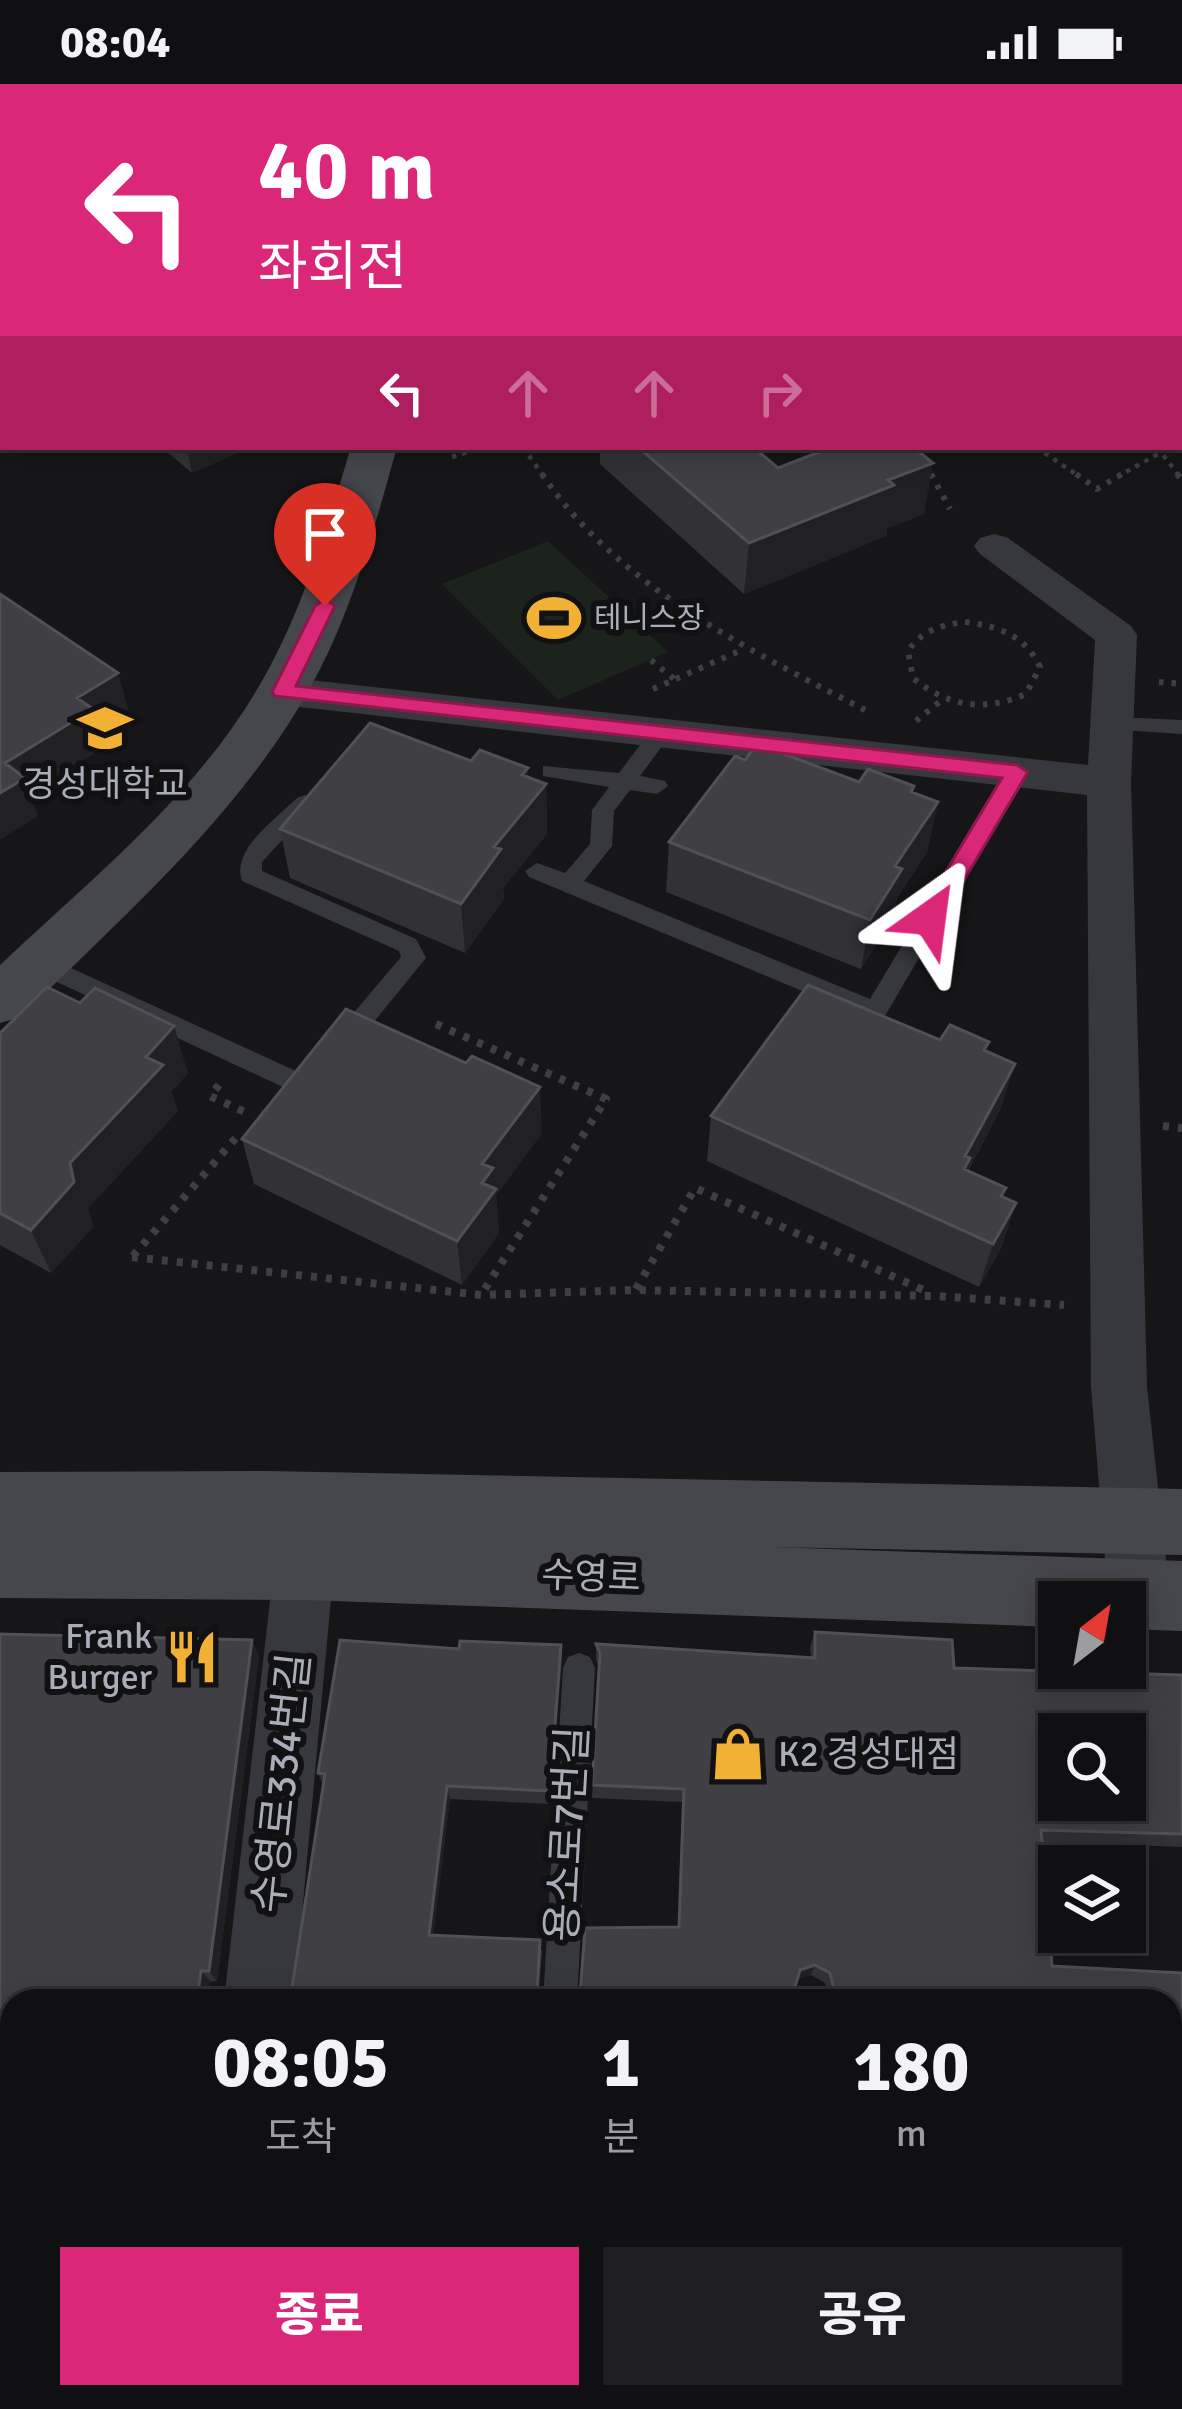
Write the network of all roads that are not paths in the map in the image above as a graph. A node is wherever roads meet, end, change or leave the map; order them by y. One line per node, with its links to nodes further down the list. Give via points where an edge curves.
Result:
1 (373, 450): 3 (main road, via 325,606)
2 (994, 546): 4 (street, via 1116,635)
3 (282, 692): 6 (street); 15 (main road, via 222,778)
4 (1115, 724): 5 (lane); 10 (street)
5 (1182, 728)
6 (660, 734): 8 (street); 9 (lane)
7 (551, 771): 9 (lane)
8 (1017, 772): 10 (street); 17 (lane)
9 (625, 782): 11 (lane); 14 (lane, via 603,810 601,845)
10 (1109, 782): 20 (street, via 1117,1306)
11 (657, 786)
12 (320, 788): 15 (lane, via 250,860 250,875 408,944 414,958 315,1076 294,1081)
13 (537, 871): 14 (lane)
14 (567, 886): 17 (lane)
15 (38, 963): 16 (main road)
16 (0, 1001)
17 (875, 1011): 18 (lane)
18 (857, 1039)
19 (0, 1505): 20 (main road, 수영로)
20 (1157, 1522): 23 (street)
21 (0, 1564): 22 (main road, 수영로)
22 (304, 1566): 23 (main road, 수영로); 25 (street, 수영로334번길)
23 (1160, 1596)
24 (579, 1668): 26 (lane, 용소로7번길)
25 (260, 1989)
26 (561, 1989)

